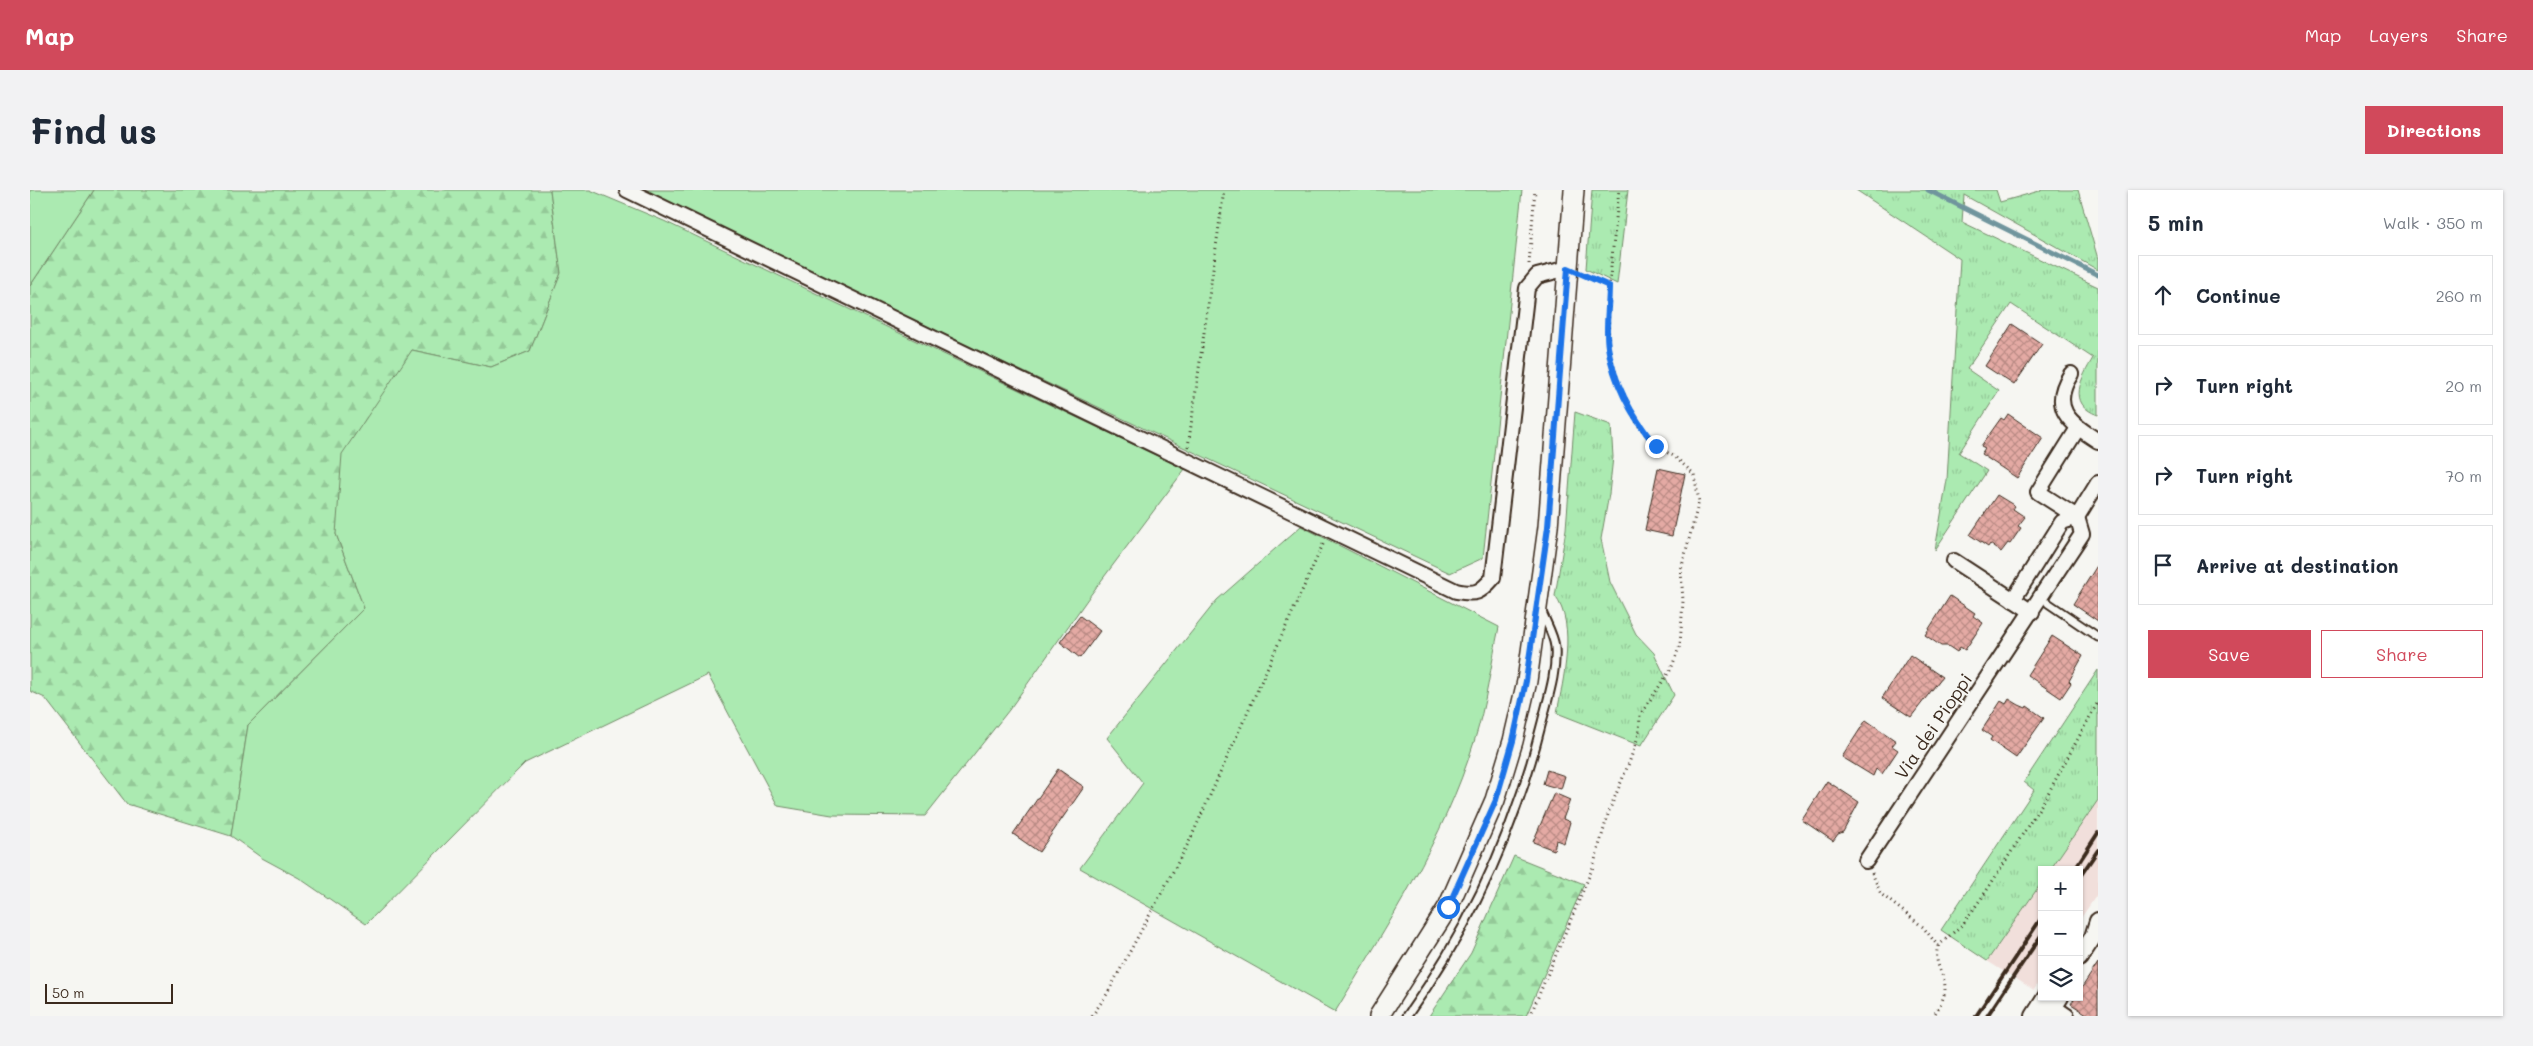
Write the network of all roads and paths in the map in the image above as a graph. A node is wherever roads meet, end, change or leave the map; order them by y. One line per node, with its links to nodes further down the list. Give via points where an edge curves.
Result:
1 (627, 190): 12 (street)
2 (1224, 190): 12 (path, via 1190,443)
3 (1535, 190): 8 (path)
4 (1574, 190): 6 (main road)
5 (1619, 190): 7 (path)
6 (1568, 268): 7 (path); 8 (street, via 1537,276); 18 (main road, via 1548,527)
7 (1609, 286): 31 (path, via 1608,347 1618,385 1638,425 1656,446 1694,474 1699,501 1681,570 1680,645 1671,669 1640,715 1630,763 1609,811 1592,867)
8 (1527, 288): 15 (street, via 1493,578 1482,591 1468,594 1456,591)
9 (2071, 374): 10 (street, via 2062,387 2062,404 2064,413)
10 (2078, 428): 11 (street); 14 (street, via 2038,492)
11 (2098, 441)
12 (1182, 457): 15 (street)
13 (2098, 483): 14 (street)
14 (2077, 517): 17 (street, via 2062,522); 20 (street, Via dei Pioppi, via 2082,534)
15 (1330, 530): 28 (path, via 1190,840)
16 (1954, 561): 17 (street)
17 (2013, 600): 20 (street)
18 (1538, 601): 29 (main road, via 1526,681 1496,800 1448,907); 30 (lane, via 1555,646 1553,680 1515,815 1478,898)
19 (2048, 603): 21 (lane)
20 (2032, 612): 23 (street, Via dei Pioppi)
21 (2098, 637)
22 (2098, 702): 25 (path, via 2045,799 1998,873 1963,924)
23 (1866, 861): 25 (path, via 1881,894 1924,927)
24 (2096, 931): 26 (street)
25 (1938, 946): 32 (path, via 1936,954 1946,984 1945,996)
26 (2080, 956)
27 (2053, 1006): 33 (street)
28 (1092, 1016)
29 (1379, 1016)
30 (1407, 1016)
31 (1530, 1016)
32 (1933, 1016)
33 (2034, 1016)

